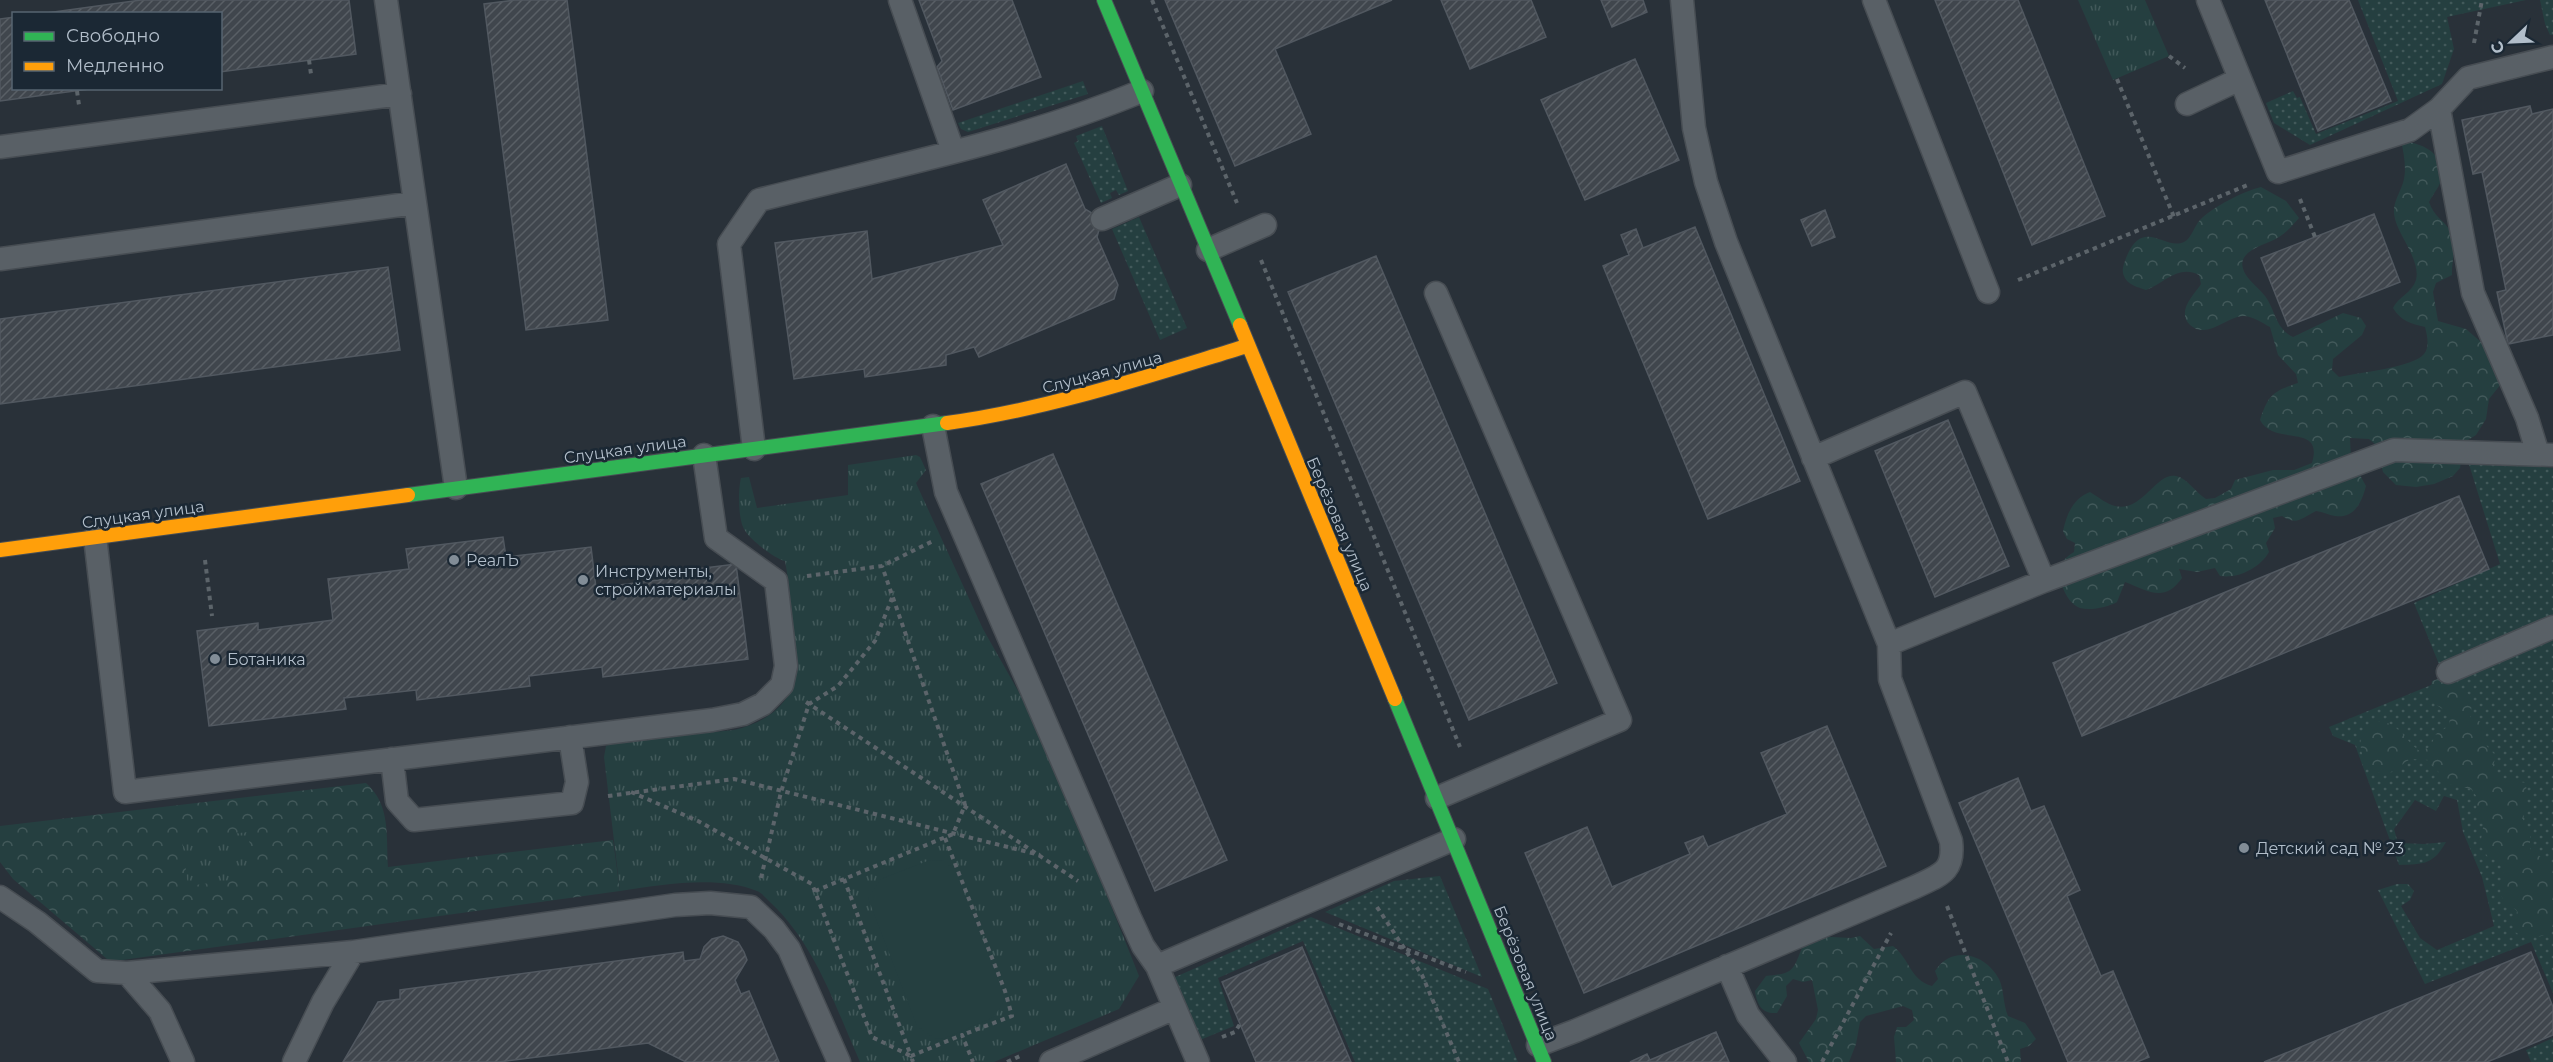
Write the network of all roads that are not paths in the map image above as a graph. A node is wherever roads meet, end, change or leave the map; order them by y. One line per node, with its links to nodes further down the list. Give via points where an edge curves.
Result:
1 (386, 0): 10 (lane)
2 (900, 0): 14 (lane)
3 (1104, 0): 9 (street, Берёзовая улица)
4 (1682, 0): 28 (lane, via 1694,128 1706,182 1726,242)
5 (1874, 0): 21 (lane)
6 (2208, 0): 8 (lane)
7 (2553, 57): 12 (lane, via 2468,78)
8 (2240, 79): 11 (lane); 12 (lane, via 2283,170 2410,130)
9 (1142, 91): 14 (lane, via 1016,136); 15 (street, Берёзовая улица)
10 (400, 94): 13 (lane); 16 (lane)
11 (2187, 104)
12 (2439, 109): 26 (lane, via 2474,293)
13 (0, 147)
14 (953, 151): 25 (lane, via 759,200 729,244)
15 (1180, 185): 17 (lane); 19 (street, Берёзовая улица)
16 (415, 203): 20 (lane); 29 (lane)
17 (1102, 219)
18 (1257, 228): 19 (lane)
19 (1208, 250): 23 (street, Берёзовая улица)
20 (0, 259)
21 (1988, 292)
22 (1436, 293): 38 (lane, via 1620,720)
23 (1247, 346): 24 (street, Слуцкая улица, via 1090,394 999,416); 38 (street, Берёзовая улица)
24 (933, 426): 25 (street, Слуцкая улица); 42 (lane, via 946,492 1130,918)
25 (754, 449): 27 (street, Слуцкая улица)
26 (2546, 454): 32 (lane, via 2394,450)
27 (704, 455): 29 (street, Слуцкая улица); 36 (lane, via 716,538 776,581 786,666 782,685 763,704 743,714)
28 (1813, 458): 32 (lane, via 1965,392); 34 (lane)
29 (456, 489): 30 (street, Слуцкая улица)
30 (95, 537): 31 (street, Слуцкая улица); 37 (lane, via 125,792)
31 (0, 550)
32 (2044, 581): 34 (lane)
33 (2553, 627): 35 (lane)
34 (1889, 644): 43 (lane, via 1890,679 1951,841 1953,856 1948,868 1915,887)
35 (2448, 672)
36 (570, 737): 37 (lane); 37 (lane, via 578,782 572,803 414,820 397,801)
37 (392, 759)
38 (1437, 798): 39 (street, Берёзовая улица)
39 (1454, 839): 42 (lane); 46 (street, Берёзовая улица)
40 (0, 897): 44 (lane, via 97,971)
41 (353, 952): 44 (lane); 48 (lane); 49 (lane, via 675,905 751,907 789,949)
42 (1157, 966): 45 (lane)
43 (1727, 966): 46 (lane); 52 (lane, via 1748,1015)
44 (127, 973): 47 (lane, via 160,1011)
45 (1175, 1008): 50 (lane); 51 (lane)
46 (1541, 1053)
47 (183, 1062)
48 (294, 1062)
49 (839, 1062)
50 (1051, 1062)
51 (1198, 1062)
52 (1785, 1062)

